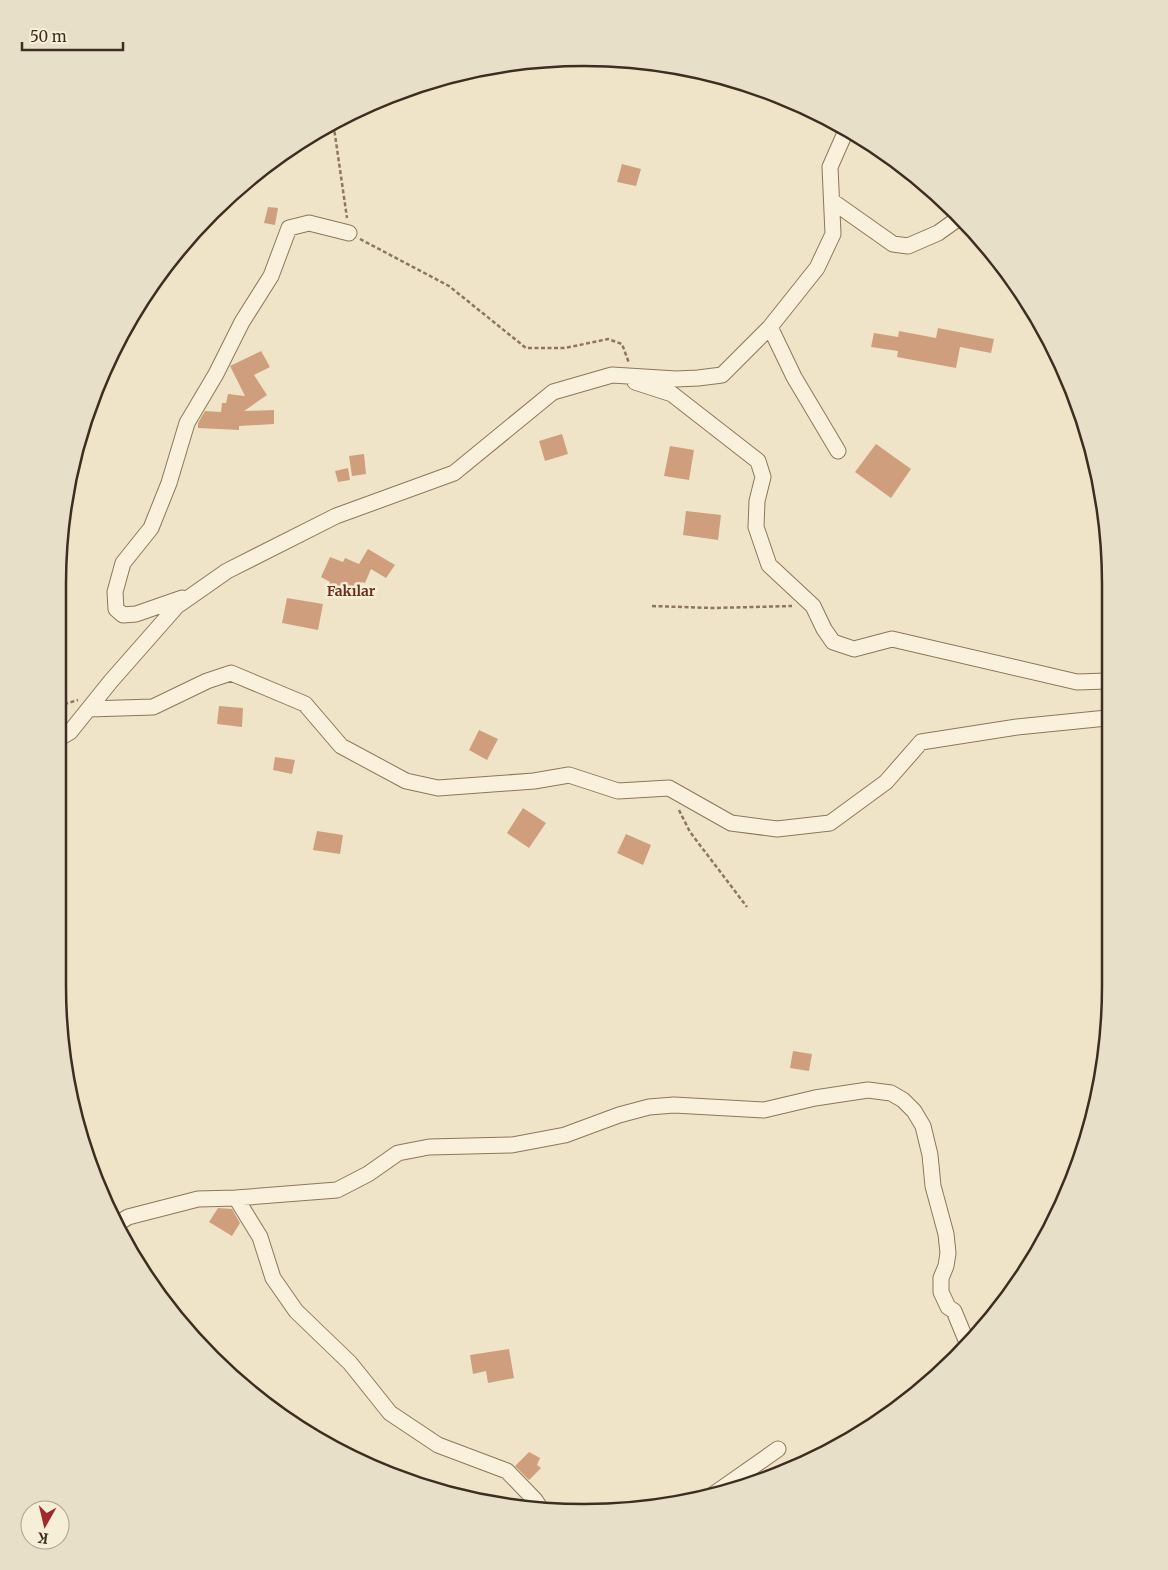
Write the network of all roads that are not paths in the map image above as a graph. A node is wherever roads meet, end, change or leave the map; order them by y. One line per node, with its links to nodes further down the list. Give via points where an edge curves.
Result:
1 (844, 136): 2 (street, via 830,167)
2 (832, 201): 3 (street, via 893,244 908,246 938,233); 5 (street, via 833,234 817,268)
3 (954, 222)
4 (349, 233): 8 (street, via 309,222 289,228 271,276 187,423 151,528 123,563 115,592 116,609 123,615 136,614)
5 (770, 327): 6 (street, via 722,375 676,379); 7 (street, via 794,378)
6 (612, 375): 8 (street, via 553,392 454,473 336,516 227,571); 9 (street, via 672,394 758,461 763,476 757,500 756,527 770,565 813,606 833,642 854,649 892,639 1076,682)
7 (838, 451)
8 (192, 595): 10 (street, via 176,606)
9 (1102, 681)
10 (89, 709): 11 (street, via 153,707 206,681 231,673 305,704 341,746 406,781 438,788 534,782 569,775 618,791 669,788 731,823 777,829 830,823 886,782 921,742 1017,727); 12 (street)
11 (1102, 718)
12 (66, 735)
13 (236, 1198): 14 (street, via 198,1199); 15 (street, via 337,1190 398,1154 429,1147 512,1145 565,1135 649,1107 674,1105 764,1110 868,1090 891,1093 914,1111 923,1126 948,1253 941,1292); 18 (street, via 260,1237 273,1278 296,1311 350,1363 390,1413 438,1445 507,1471)
14 (123, 1221)
15 (965, 1336)
16 (778, 1449): 17 (street)
17 (731, 1482)
18 (536, 1501)

